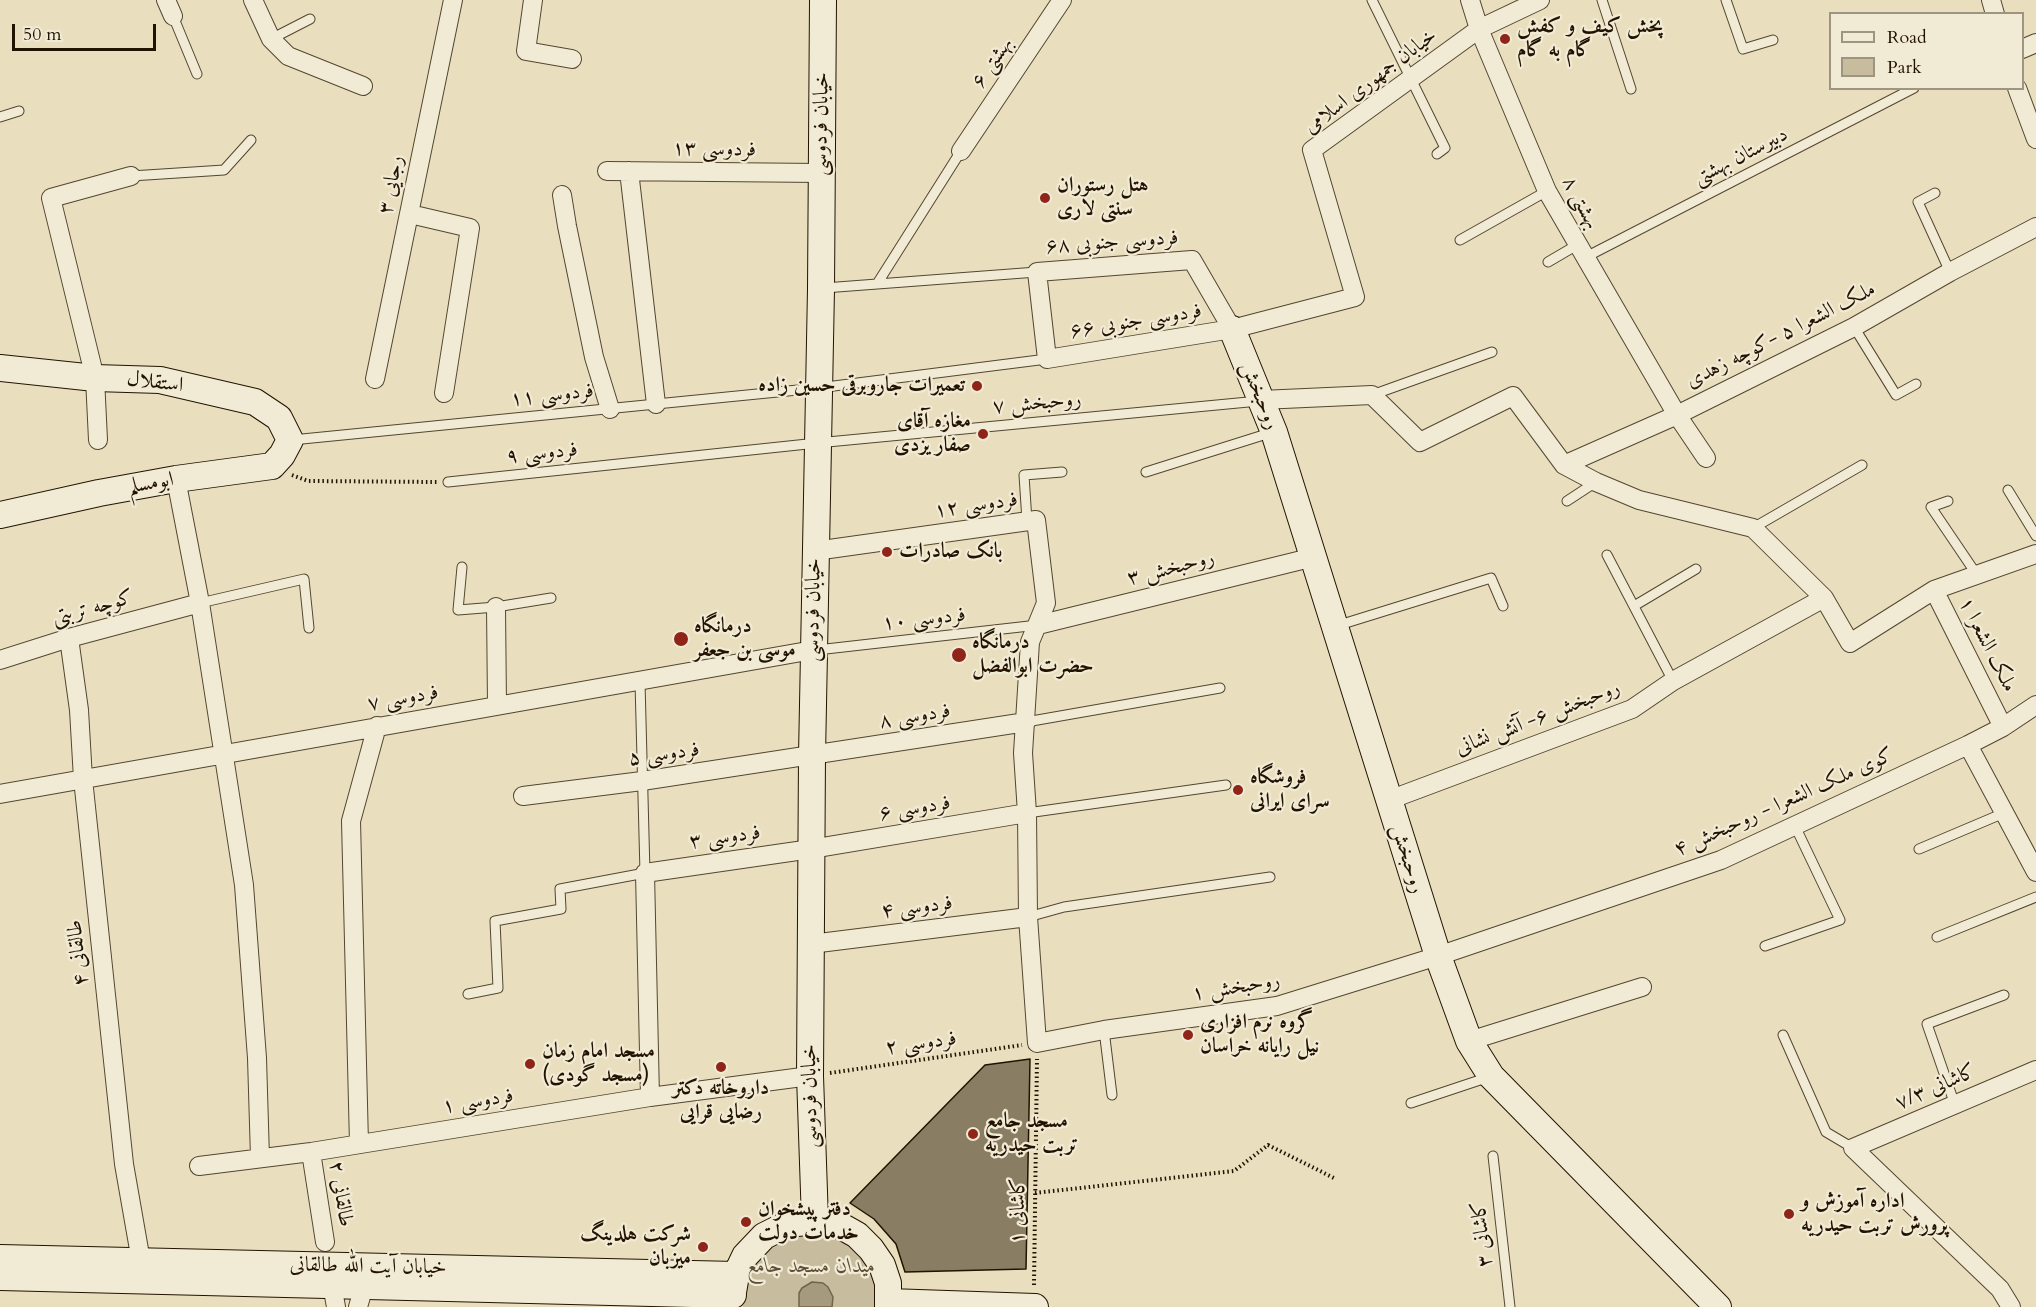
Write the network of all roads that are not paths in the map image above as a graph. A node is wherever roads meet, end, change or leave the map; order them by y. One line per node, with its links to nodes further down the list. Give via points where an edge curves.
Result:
1 (253, 0): 14 (street)
2 (453, 0): 36 (street, رجایی ۳)
3 (534, 0): 16 (street, via 526,51)
4 (824, 0): 31 (main road, خیابان فردوسی)
5 (1062, 0): 27 (street, بهشتی ۶)
6 (1372, 0): 18 (lane)
7 (1470, 0): 13 (street, بهشتی ۸)
8 (1540, 0): 13 (street, خیابان جمهوری اسلامی)
9 (1602, 0): 20 (lane)
10 (1726, 0): 15 (lane, via 1743,49)
11 (170, 8): 17 (lane)
12 (310, 19): 14 (lane)
13 (1479, 29): 18 (street, خیابان جمهوری اسلامی); 33 (street, بهشتی ۸)
14 (271, 39): 19 (street, via 288,56)
15 (1773, 40)
16 (572, 59)
17 (197, 74)
18 (1410, 78): 28 (lane, via 1445,148); 46 (street, خیابان جمهوری اسلامی, via 1312,150 1355,297)
19 (363, 86)
20 (1631, 89)
21 (1910, 90): 39 (lane, دبیرستان بهشتی)
22 (2018, 90): 25 (street)
23 (19, 111): 24 (lane)
24 (0, 117)
25 (2036, 139)
26 (251, 140): 32 (lane, via 224,170)
27 (961, 151): 43 (lane)
28 (1437, 154)
29 (607, 171): 30 (street, فردوسی ۱۳)
30 (629, 171): 31 (street, فردوسی ۱۳); 57 (street)
31 (820, 173): 44 (main road, خیابان فردوسی)
32 (131, 176): 50 (street, via 51,198)
33 (1547, 191): 38 (lane); 39 (street, بهشتی ۸)
34 (1935, 193): 42 (lane, via 1918,202)
35 (562, 195): 58 (street, via 594,357)
36 (410, 214): 51 (street, رجایی ۳); 54 (street, via 470,228)
37 (2036, 227): 42 (street, ملک الشعرا ۵ -کوچه زهدی)
38 (1461, 240)
39 (1580, 251): 40 (lane, دبیرستان بهشتی); 59 (street, بهشتی ۸)
40 (1548, 262)
41 (1037, 272): 43 (lane); 46 (street, فردوسی جنوبی ۶۸, via 1192,260); 48 (street)
42 (1950, 272): 45 (street, ملک الشعرا ۵ -کوچه زهدی)
43 (877, 284): 44 (lane)
44 (821, 289): 53 (main road, خیابان فردوسی)
45 (1854, 327): 52 (lane, via 1896,395); 59 (street, ملک الشعرا ۵ -کوچه زهدی)
46 (1232, 330): 48 (street, فردوسی جنوبی ۶۶); 56 (main road, روحبخش)
47 (1492, 352): 55 (lane)
48 (1047, 359): 53 (lane, فردوسی ۱۱)
49 (0, 368): 50 (main road, استقلال)
50 (95, 378): 61 (street); 62 (main road, استقلال, via 160,380 255,402 279,418)
51 (375, 379)
52 (1916, 384)
53 (818, 388): 57 (lane, فردوسی ۱۱); 63 (main road, خیابان فردوسی)
54 (444, 393)
55 (1372, 395): 56 (street); 65 (street, via 1420,442 1513,396)
56 (1261, 400): 60 (main road, روحبخش); 63 (lane, روحبخش ۷)
57 (656, 404): 58 (lane, فردوسی ۱۱)
58 (610, 409): 62 (lane, فردوسی ۱۱)
59 (1677, 415): 64 (street, ملک الشعرا ۵ -کوچه زهدی); 65 (street)
60 (1274, 432): 68 (lane); 82 (main road, روحبخش)
61 (98, 440)
62 (290, 440): 69 (main road, ابومسلم, via 272,466)
63 (817, 443): 70 (lane, فردوسی ۹); 79 (main road, خیابان فردوسی)
64 (1706, 458)
65 (1564, 465): 71 (street)
66 (1862, 465): 77 (lane)
67 (1062, 472): 76 (lane, via 1024,475)
68 (1146, 472)
69 (176, 479): 75 (main road, ابومسلم); 89 (street)
70 (448, 482)
71 (1596, 482): 73 (lane); 77 (street, via 1639,500)
72 (2008, 490): 78 (lane)
73 (1567, 501)
74 (1948, 501): 85 (lane, via 1931,507)
75 (0, 515)
76 (1027, 521): 79 (street, فردوسی ۱۲); 93 (street, فردوسی ۱۲, via 1036,520 1046,603)
77 (1753, 528): 87 (street)
78 (2036, 536)
79 (815, 550): 97 (main road, خیابان فردوسی)
80 (2036, 554): 85 (street)
81 (1607, 555): 91 (lane)
82 (1314, 557): 93 (street, روحبخش ۳); 94 (main road, روحبخش)
83 (462, 567): 92 (lane, via 458,610)
84 (1696, 569): 91 (lane)
85 (1977, 575): 86 (street)
86 (1934, 590): 87 (street, ملک الشعرا ۱, via 1850,643); 106 (street, ملک الشعرا ۱)
87 (1824, 597): 99 (street, روحبخش ۶- آتش نشانی)
88 (551, 598): 92 (lane)
89 (200, 603): 95 (lane, via 304,579); 96 (street, کوچه تربتی); 108 (street)
90 (1503, 606): 94 (lane, via 1491,579)
91 (1634, 606): 99 (lane)
92 (496, 607): 102 (street)
93 (1038, 625): 97 (lane, فردوسی ۱۰); 104 (street, via 1030,642)
94 (1334, 627): 115 (main road, روحبخش)
95 (309, 628)
96 (69, 638): 98 (street, کوچه تربتی); 110 (street, طالقانی ۴)
97 (813, 650): 100 (street, فردوسی ۷); 109 (main road, خیابان فردوسی)
98 (0, 660)
99 (1674, 681): 115 (street, روحبخش ۶- آتش نشانی, via 1632,709)
100 (640, 682): 102 (street, فردوسی ۷); 111 (lane)
101 (1220, 688): 104 (lane)
102 (497, 705): 105 (street, فردوسی ۷)
103 (2036, 705): 106 (street, کوی ملک الشعرا - روحبخش ۴)
104 (1026, 722): 109 (street, فردوسی ۸); 116 (street, via 1023,753)
105 (377, 726): 108 (street, فردوسی ۷); 144 (street, via 351,820)
106 (2003, 727): 107 (street, کوی ملک الشعرا - روحبخش ۴)
107 (1968, 745): 117 (street); 118 (street, کوی ملک الشعرا - روحبخش ۴)
108 (224, 754): 110 (street, فردوسی ۷); 148 (street, via 245,897)
109 (812, 756): 111 (street, فردوسی ۵); 120 (main road, خیابان فردوسی)
110 (83, 779): 113 (street, فردوسی ۷); 152 (street, طالقانی ۴, via 124,1164)
111 (642, 781): 114 (street, فردوسی ۵); 123 (lane)
112 (1226, 785): 116 (lane)
113 (0, 794)
114 (523, 796)
115 (1389, 800): 130 (main road, روحبخش)
116 (1027, 813): 120 (street, فردوسی ۶); 126 (street)
117 (2004, 813): 119 (street); 121 (lane)
118 (1795, 826): 129 (lane, via 1840,920); 130 (street, کوی ملک الشعرا - روحبخش ۴, via 1721,860)
119 (2029, 842): 122 (street)
120 (811, 849): 123 (street, فردوسی ۳); 128 (main road, خیابان فردوسی)
121 (1919, 849)
122 (2036, 872)
123 (645, 873): 132 (lane, via 560,889 561,909 495,921 498,988); 141 (street)
124 (1270, 877): 126 (lane, via 1064,907)
125 (2036, 897): 127 (lane)
126 (1028, 917): 128 (street, فردوسی ۴); 134 (street, روحبخش ۱, via 1037,1043)
127 (1937, 937)
128 (811, 944): 138 (main road, خیابان فردوسی)
129 (1765, 946)
130 (1438, 956): 134 (street, روحبخش ۱, via 1277,1006); 136 (main road, روحبخش)
131 (1642, 987): 136 (street)
132 (468, 994)
133 (2004, 995): 143 (lane, via 1927,1024)
134 (1104, 1030): 140 (lane)
135 (1783, 1035): 145 (lane, via 1826,1132)
136 (1469, 1041): 139 (main road, روحبخش)
137 (2036, 1070): 143 (street, کاشانی ۷/۳)
138 (810, 1076): 141 (street, فردوسی ۱); 150 (main road, خیابان فردوسی)
139 (1491, 1076): 142 (lane); 161 (main road, روحبخش)
140 (1112, 1095)
141 (650, 1097): 144 (street, فردوسی ۱)
142 (1411, 1103)
143 (1955, 1105): 145 (street, کاشانی ۷/۳)
144 (359, 1144): 146 (street, فردوسی ۱)
145 (1853, 1148): 162 (street, via 2000,1289)
146 (311, 1152): 148 (street, فردوسی ۱); 153 (street, طالقانی ۲)
147 (1493, 1156): 160 (lane, کاشانی ۳)
148 (260, 1158): 149 (street, فردوسی ۱)
149 (199, 1166)
150 (814, 1221): 155 (main road, via 788,1224 764,1236 745,1256); 157 (main road, via 841,1226 871,1249 888,1283)
151 (0, 1258): 152 (main road, خیابان آیت الله طالقانی)
152 (141, 1261): 153 (main road, خیابان آیت الله طالقانی)
153 (330, 1275): 154 (main road, خیابان آیت الله طالقانی); 155 (main road, خیابان آیت الله طالقانی); 156 (main road, خیابان آیت الله طالقانی)
154 (0, 1277)
155 (734, 1292): 156 (main road, خیابان آیت الله طالقانی)
156 (361, 1297)
157 (889, 1305): 158 (main road)
158 (923, 1306): 159 (main road)
159 (1034, 1307)
160 (1510, 1307)
161 (1718, 1307)
162 (2011, 1307)

